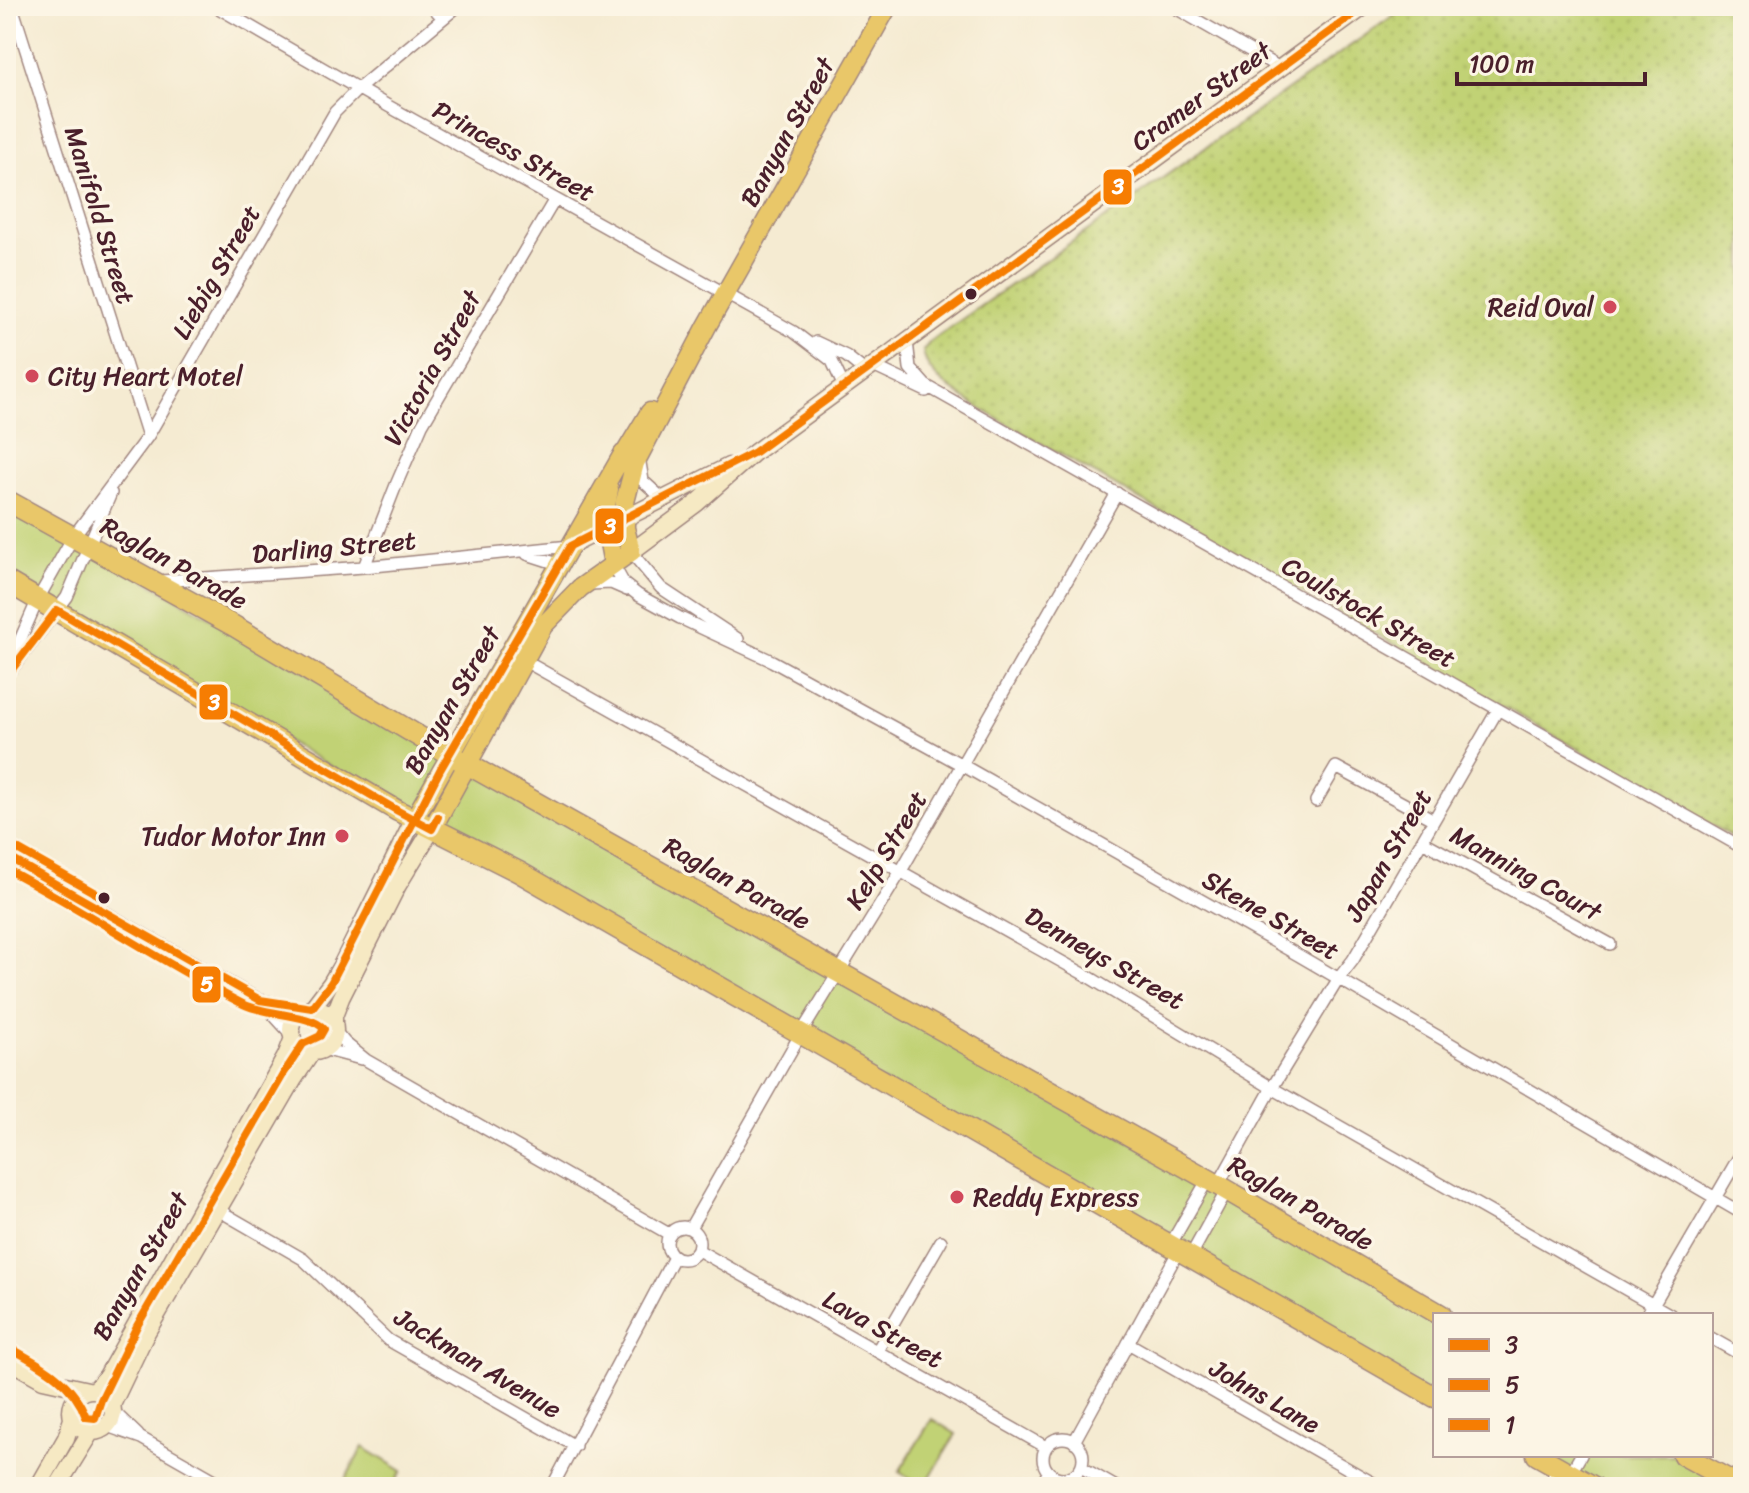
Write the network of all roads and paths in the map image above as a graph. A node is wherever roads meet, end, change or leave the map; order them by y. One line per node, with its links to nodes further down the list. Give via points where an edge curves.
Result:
1 (12, 6): 19 (street, Manifold Street)
2 (215, 6): 10 (street, Princess Street)
3 (432, 6): 8 (street)
4 (458, 6): 8 (street, Liebig Street)
5 (888, 6): 12 (main road, Banyan Street)
6 (1172, 6): 9 (street)
7 (1365, 6): 9 (street, Cramer Street)
8 (443, 18): 10 (street, Liebig Street)
9 (1280, 68): 15 (street, Cramer Street)
10 (358, 89): 11 (street, Princess Street); 19 (street, Liebig Street, via 335,112)
11 (555, 199): 12 (street, Princess Street); 35 (street, Victoria Street, via 422,425)
12 (725, 293): 13 (main road, Banyan Street); 14 (street, Princess Street)
13 (707, 326): 20 (main road, Banyan Street); 22 (main road, Banyan Street)
14 (794, 332): 16 (street, Princess Street); 17 (street, Princess Street, via 832,361)
15 (907, 341): 16 (street, Cramer Street); 18 (street, Coulstock Street, via 913,374)
16 (870, 369): 17 (street, Cramer Street); 18 (street, Coulstock Street)
17 (844, 387): 21 (street, Cramer Street)
18 (974, 414): 24 (street, Coulstock Street)
19 (148, 436): 23 (street, Liebig Street)
20 (642, 451): 26 (street, via 643,481); 27 (main road, Banyan Street, via 628,482)
21 (755, 452): 26 (street, Cramer Street); 32 (street, Cramer Street)
22 (623, 454): 28 (main road, Banyan Street, via 607,497); 30 (main road, Banyan Street)
23 (115, 482): 29 (street, Liebig Street); 29 (street, Liebig Street)
24 (1117, 493): 45 (street, Coulstock Street); 47 (street, Kelp Street)
25 (6, 500): 29 (highway, Raglan Parade)
26 (664, 500): 27 (street, Cramer Street)
27 (624, 518): 28 (street); 32 (main road, Banyan Street)
28 (605, 528): 30 (street); 34 (main road, Banyan Street)
29 (82, 541): 36 (highway, Raglan Parade); 40 (street, Liebig Street); 41 (street, Liebig Street, via 67,597)
30 (570, 546): 31 (street, Darling Street); 33 (main road, Banyan Street)
31 (519, 552): 33 (street, Darling Street); 35 (street, Darling Street)
32 (631, 552): 34 (main road, Banyan Street); 43 (street, Skene Street, via 670,595)
33 (558, 564): 38 (main road); 42 (main road, Banyan Street)
34 (613, 564): 38 (main road, Banyan Street); 39 (street, Skene Street)
35 (364, 567): 36 (street, Darling Street)
36 (153, 580): 46 (highway, Raglan Parade)
37 (6, 581): 40 (highway)
38 (574, 593): 39 (street, Skene Street, via 606,582); 42 (main road, Banyan Street)
39 (638, 595): 43 (street, Skene Street)
40 (38, 599): 41 (highway); 44 (street, Liebig Street)
41 (57, 610): 44 (street, Liebig Street); 50 (highway)
42 (517, 656): 46 (main road, Banyan Street); 54 (street, Denneys Street)
43 (772, 661): 47 (street, Skene Street)
44 (6, 674)
45 (1497, 711): 49 (street, Japan Street); 52 (street, Coulstock Street)
46 (458, 758): 50 (main road, Banyan Street); 56 (highway, Raglan Parade)
47 (962, 765): 54 (street, Kelp Street); 57 (street, Skene Street)
48 (1316, 801): 49 (street, via 1336,767)
49 (1434, 820): 51 (street, Japan Street)
50 (423, 824): 59 (street, Banyan Street, via 337,974); 60 (street, Banyan Street, via 341,998); 61 (highway, via 519,872)
51 (1422, 841): 55 (street, Manning Court); 57 (street, Japan Street)
52 (1743, 848)
53 (6, 856): 58 (street)
54 (901, 871): 56 (street, Kelp Street); 65 (street, Denneys Street)
55 (1610, 944)
56 (839, 970): 61 (street, Kelp Street); 67 (highway, Raglan Parade)
57 (1339, 978): 65 (street, Japan Street); 68 (street, Skene Street)
58 (260, 1000): 59 (street); 62 (street)
59 (310, 1008): 60 (street, via 329,1014); 62 (street, via 294,1018)
60 (335, 1028): 63 (street, via 331,1042); 64 (street)
61 (800, 1035): 71 (street, Kelp Street); 75 (highway)
62 (292, 1036): 63 (street, via 300,1048); 69 (street, Banyan Street)
63 (317, 1050): 64 (street); 69 (street, Banyan Street)
64 (366, 1060): 72 (street)
65 (1272, 1088): 67 (street, Japan Street); 77 (street, Denneys Street)
66 (1743, 1150): 68 (street)
67 (1218, 1184): 75 (street, Japan Street); 75 (street, Japan Street); 78 (highway, Raglan Parade)
68 (1713, 1198): 70 (street, Skene Street); 77 (street)
69 (212, 1207): 85 (street, Banyan Street, via 107,1376); 88 (street, Banyan Street); 90 (street, Jackman Avenue, via 303,1259 388,1340)
70 (1743, 1214)
71 (690, 1228): 72 (street, via 675,1228); 74 (street, via 697,1234)
72 (669, 1234): 76 (street, via 667,1249)
73 (941, 1241): 81 (street)
74 (698, 1250): 76 (street, via 689,1258); 81 (street, Lava Street)
75 (1179, 1253): 80 (street, Japan Street); 86 (highway)
76 (674, 1257): 90 (street)
77 (1650, 1310)
78 (1438, 1313)
79 (1713, 1339): 82 (street)
80 (1128, 1343): 89 (street, Japan Street); 102 (street, Johns Lane)
81 (877, 1351): 91 (street, Lava Street)
82 (1743, 1356)
83 (6, 1359): 84 (street)
84 (43, 1380): 85 (street); 87 (street)
85 (91, 1390): 87 (street, via 78,1395); 88 (street, via 105,1395)
86 (1433, 1396)
87 (72, 1415): 88 (street, via 80,1428); 97 (street, via 66,1438)
88 (106, 1418): 96 (street); 98 (street, Banyan Street)
89 (1074, 1442): 91 (street, via 1060,1438); 94 (street, via 1083,1454)
90 (575, 1446): 99 (street)
91 (1046, 1447): 95 (street, via 1043,1462)
92 (1687, 1457): 105 (highway)
93 (1554, 1462): 103 (street); 104 (highway)
94 (1081, 1467): 95 (street, via 1063,1479); 101 (street)
95 (1048, 1473): 100 (street)
96 (219, 1485)
97 (38, 1487)
98 (57, 1487)
99 (552, 1487)
100 (1041, 1487)
101 (1116, 1487)
102 (1380, 1487)
103 (1548, 1487)
104 (1594, 1487)
105 (1742, 1487)

